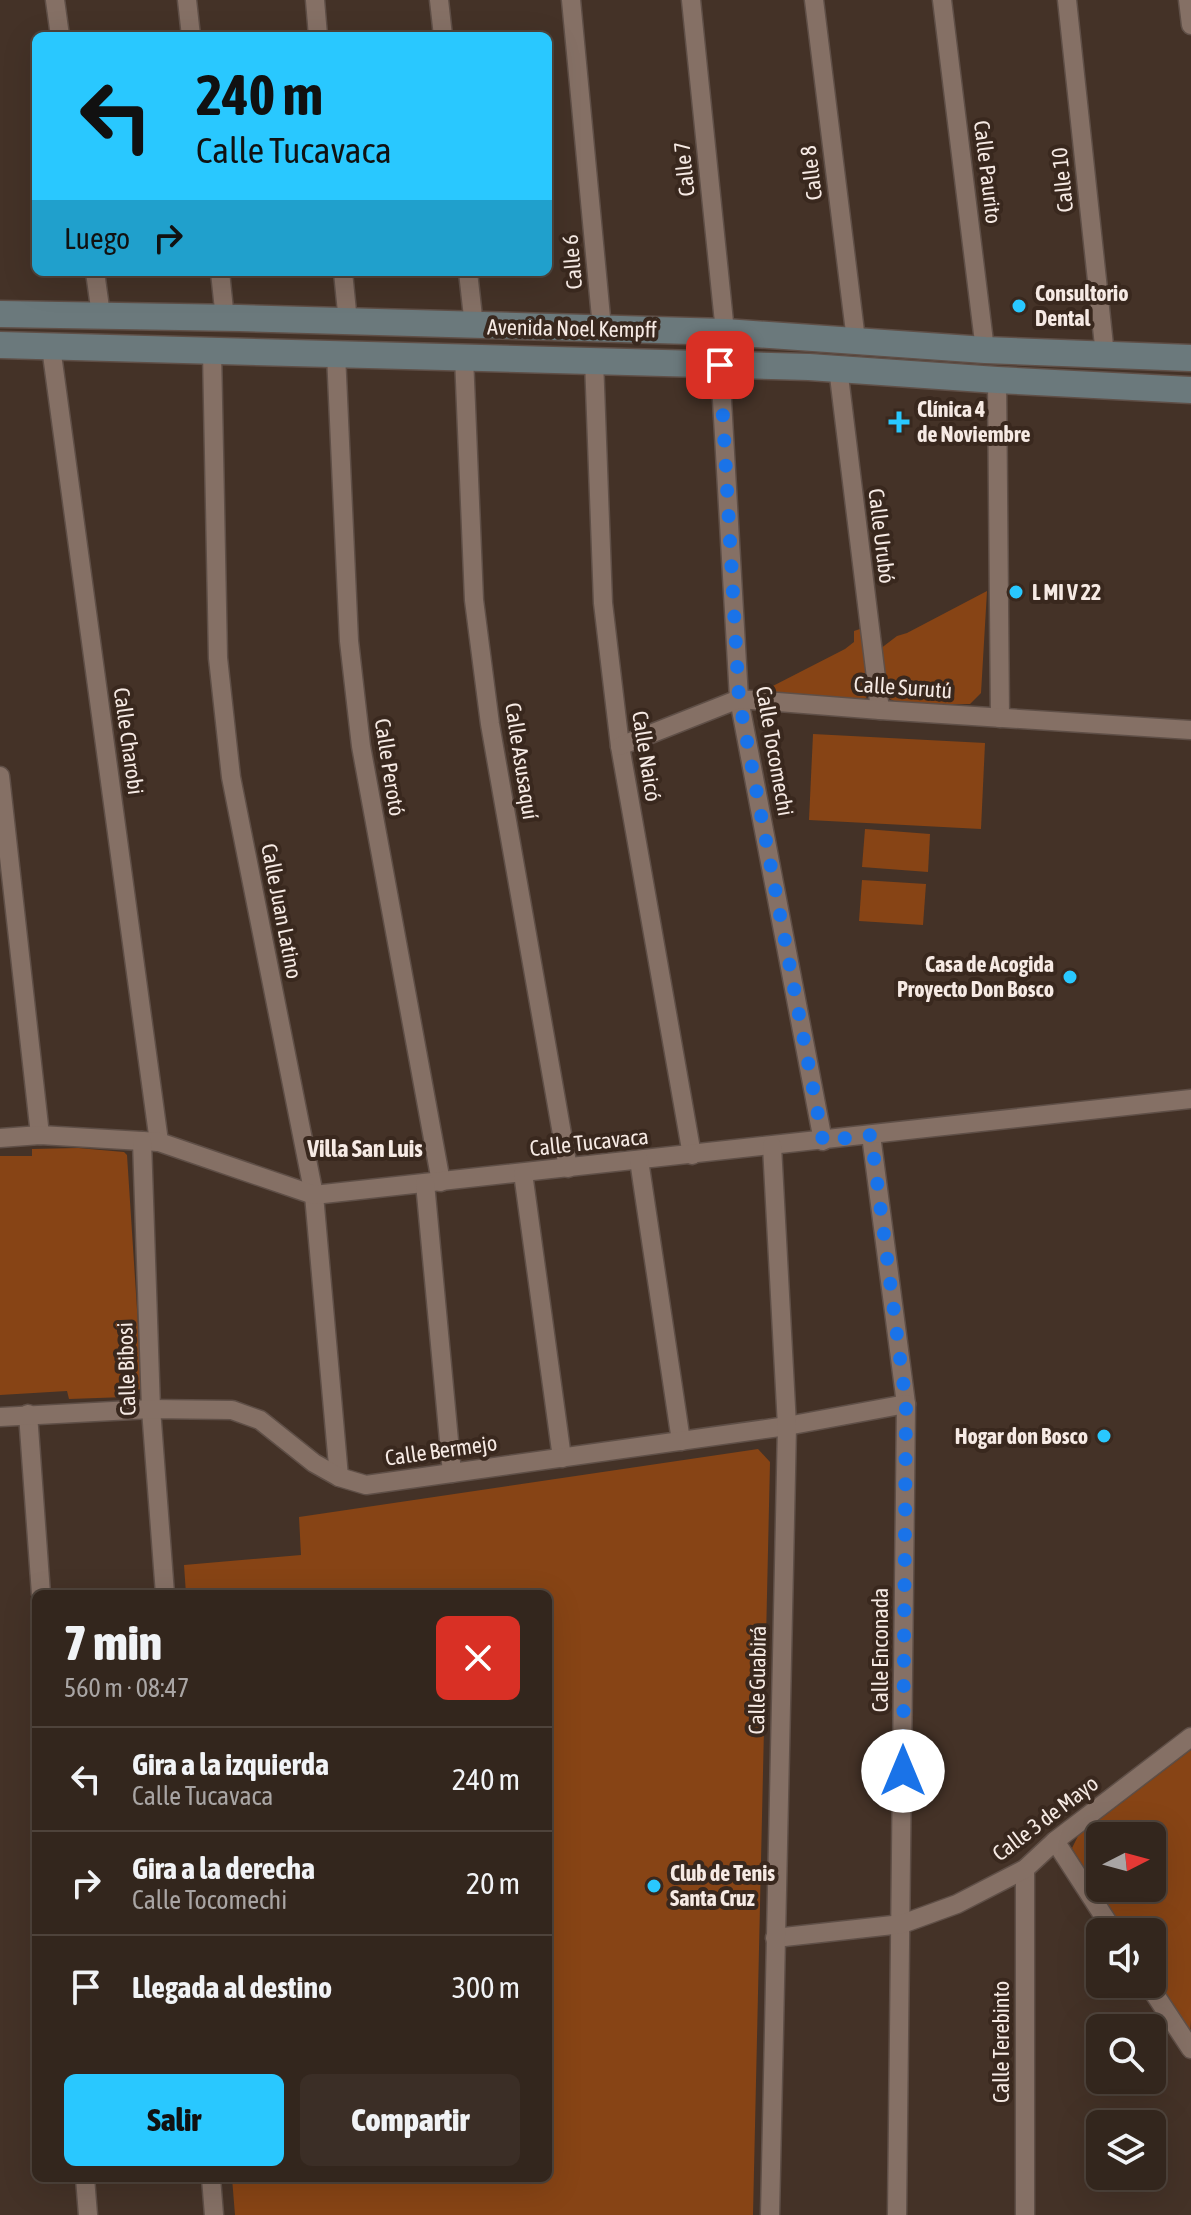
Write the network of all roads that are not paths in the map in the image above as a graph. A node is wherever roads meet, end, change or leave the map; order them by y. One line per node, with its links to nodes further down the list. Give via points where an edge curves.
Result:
1 (55, 0): 12 (street)
2 (187, 0): 13 (street)
3 (315, 0): 14 (street)
4 (439, 0): 15 (street)
5 (571, 0): 25 (street, Calle 6)
6 (691, 0): 26 (street, Calle 7)
7 (814, 0): 28 (street, Calle 8)
8 (942, 0): 32 (street, Calle Paurito)
9 (1067, 0): 35 (street, Calle 10)
10 (1188, 0): 11 (street)
11 (1191, 25)
12 (59, 32)
13 (191, 32)
14 (318, 32)
15 (443, 32)
16 (96, 276): 21 (street)
17 (221, 276): 22 (street)
18 (343, 276): 23 (street)
19 (468, 276): 24 (street)
20 (0, 314): 21 (main road, Avenida Noel Kempff)
21 (101, 315): 22 (main road, Avenida Noel Kempff)
22 (232, 318): 23 (main road, Avenida Noel Kempff); 34 (main road, via 315,336)
23 (348, 322): 24 (main road, Avenida Noel Kempff)
24 (464, 325): 25 (main road, Avenida Noel Kempff); 34 (main road, via 437,334 370,336)
25 (602, 328): 26 (main road, Avenida Noel Kempff)
26 (725, 332): 28 (main road, Avenida Noel Kempff); 39 (main road, via 707,344); 41 (main road, via 746,347 792,356)
27 (0, 336): 31 (main road)
28 (856, 340): 29 (main road, Avenida Noel Kempff)
29 (897, 342): 32 (main road, Avenida Noel Kempff); 43 (main road, via 928,355 966,360)
30 (0, 345): 31 (main road, Avenida Noel Kempff)
31 (46, 346): 33 (main road, Avenida Noel Kempff); 56 (street, Calle Charobi)
32 (985, 350): 35 (main road, Avenida Noel Kempff)
33 (212, 351): 34 (main road, Avenida Noel Kempff); 63 (street, Calle Juan Latino, via 218,658 231,777)
34 (336, 354): 36 (main road, Avenida Noel Kempff); 62 (street, Calle Perotó, via 349,641 361,746)
35 (1105, 355): 37 (main road, Avenida Noel Kempff); 43 (main road, via 1083,364 1027,365)
36 (464, 357): 38 (main road, Avenida Noel Kempff); 60 (street, Calle Asusaquí, via 474,600 490,724)
37 (1191, 358)
38 (594, 360): 39 (main road, Avenida Noel Kempff); 49 (street, Calle Naicó, via 603,603)
39 (622, 360): 40 (main road, Avenida Noel Kempff)
40 (720, 365): 41 (main road, Avenida Noel Kempff); 45 (street, Calle Tocomechi)
41 (809, 367): 42 (main road, Avenida Noel Kempff)
42 (838, 368): 43 (main road, Avenida Noel Kempff); 46 (street, Calle Urubó)
43 (997, 380): 44 (main road, Avenida Noel Kempff); 47 (street)
44 (1191, 390)
45 (739, 699): 46 (street, Calle Surutú); 49 (street, Calle Surutú); 55 (street, Calle Tocomechi)
46 (880, 710): 47 (street, Calle Surutú)
47 (1000, 718): 48 (street, Calle Surutú)
48 (1191, 730)
49 (620, 746): 58 (street, Calle Naicó)
50 (0, 776): 52 (street)
51 (1191, 1099): 53 (street, Calle Tucavaca)
52 (40, 1135): 54 (street, Calle Tucavaca); 56 (street, Calle Tucavaca)
53 (871, 1135): 55 (street, Calle Tucavaca); 64 (street, Calle Enconada)
54 (0, 1138)
55 (823, 1141): 57 (street, Calle Tucavaca)
56 (150, 1142): 63 (street, Calle Tucavaca); 65 (street, Calle Bibosi)
57 (772, 1146): 58 (street, Calle Tucavaca); 68 (street, Calle Guabirá)
58 (692, 1155): 59 (street, Calle Tucavaca)
59 (639, 1160): 60 (street, Calle Tucavaca); 69 (street)
60 (568, 1168): 61 (street, Calle Tucavaca)
61 (523, 1173): 62 (street, Calle Tucavaca); 70 (street)
62 (433, 1183): 63 (street, Calle Tucavaca); 71 (street, Calle Perotó)
63 (314, 1195): 72 (street, Calle Juan Latino)
64 (906, 1404): 68 (street, Calle Bermejo); 79 (street, Calle Enconada)
65 (151, 1409): 66 (street, Calle Bermejo); 72 (street, Calle Bermejo, via 232,1410 260,1420); 74 (street, Calle Bibosi)
66 (28, 1414): 67 (street, Calle Bermejo); 73 (street)
67 (0, 1417)
68 (787, 1426): 69 (street, Calle Bermejo); 80 (street, Calle Guabirá)
69 (681, 1441): 70 (street, Calle Bermejo)
70 (562, 1458): 71 (street, Calle Bermejo)
71 (452, 1473): 72 (street, Calle Bermejo, via 366,1485)
72 (339, 1477)
73 (41, 1590)
74 (165, 1590)
75 (1191, 1737): 76 (street, Calle 3 de Mayo)
76 (1055, 1841): 77 (street, Calle 3 de Mayo); 78 (street)
77 (1025, 1869): 79 (street, Calle 3 de Mayo, via 957,1904); 89 (street, Calle Terebinto)
78 (1105, 1918)
79 (902, 1924): 80 (street, Calle 3 de Mayo); 88 (street, Calle Enconada)
80 (775, 1938): 87 (street, Calle Guabirá)
81 (1157, 1998): 82 (street)
82 (1191, 2049)
83 (85, 2182): 85 (street)
84 (211, 2182): 86 (street)
85 (88, 2215)
86 (214, 2215)
87 (770, 2215)
88 (897, 2215)
89 (1025, 2215)

